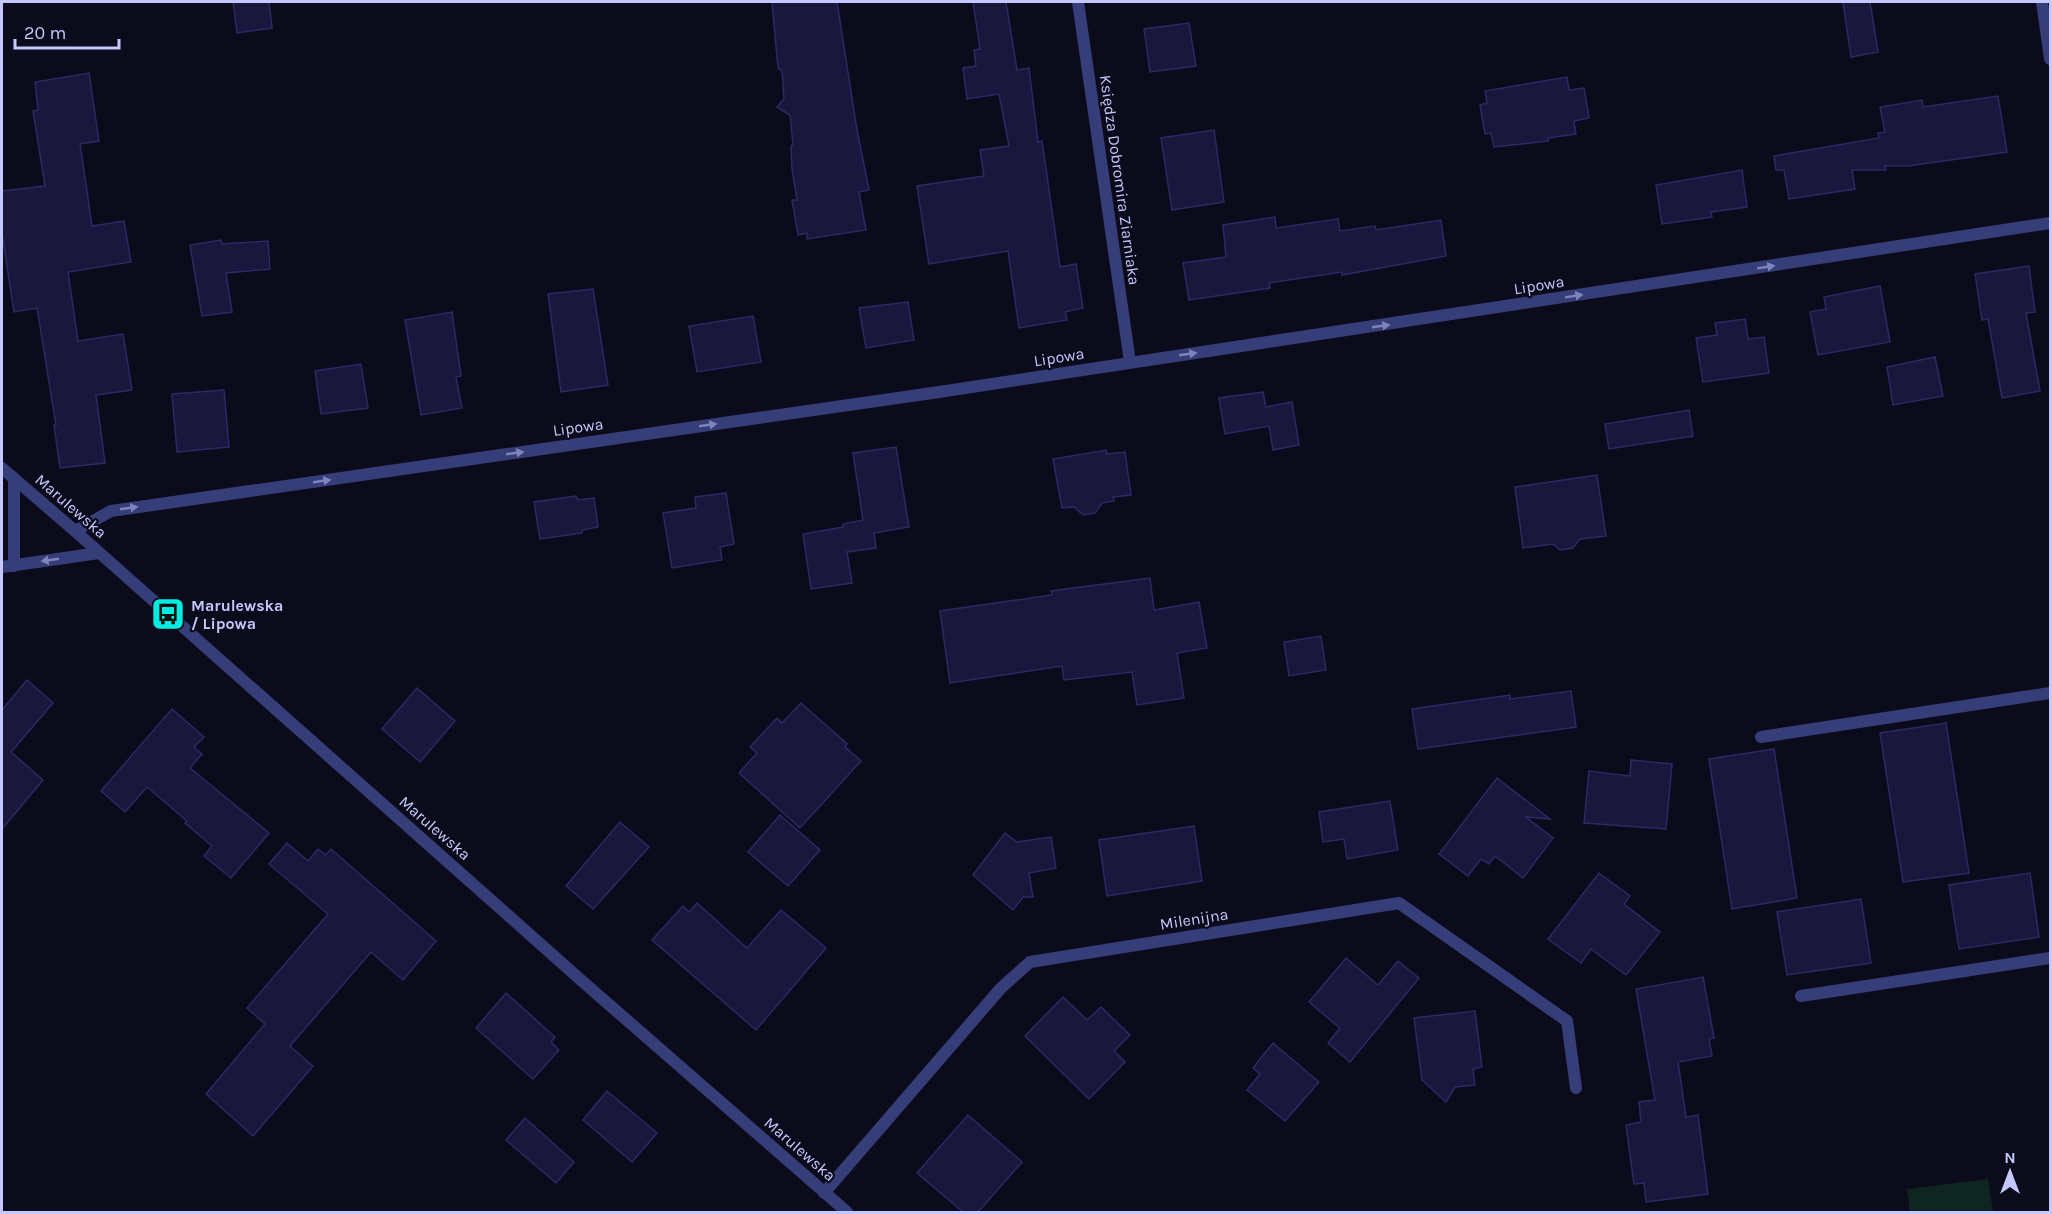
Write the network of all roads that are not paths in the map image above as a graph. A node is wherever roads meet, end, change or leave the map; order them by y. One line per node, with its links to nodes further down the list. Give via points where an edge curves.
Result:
1 (1078, 2): 5 (street, Księdza Dobromira Ziarniaka)
2 (2042, 2): 3 (street)
3 (2050, 59)
4 (2050, 223): 5 (street, Lipowa, one-way to 4)
5 (1130, 362): 8 (street, Lipowa, one-way to 5, via 111,511)
6 (2, 468): 7 (street, Marulewska)
7 (14, 478): 8 (street, Marulewska); 10 (street)
8 (75, 531): 9 (street, Marulewska)
9 (99, 553): 10 (street, one-way to 10); 16 (street, Marulewska)
10 (8, 567)
11 (2050, 693): 12 (street)
12 (1761, 737)
13 (2050, 958): 14 (street)
14 (1801, 996)
15 (1576, 1088): 16 (street, Milenijna, via 1568,1021 1399,903 1030,962 1002,988)
16 (824, 1193): 17 (street, Marulewska)
17 (847, 1212)

